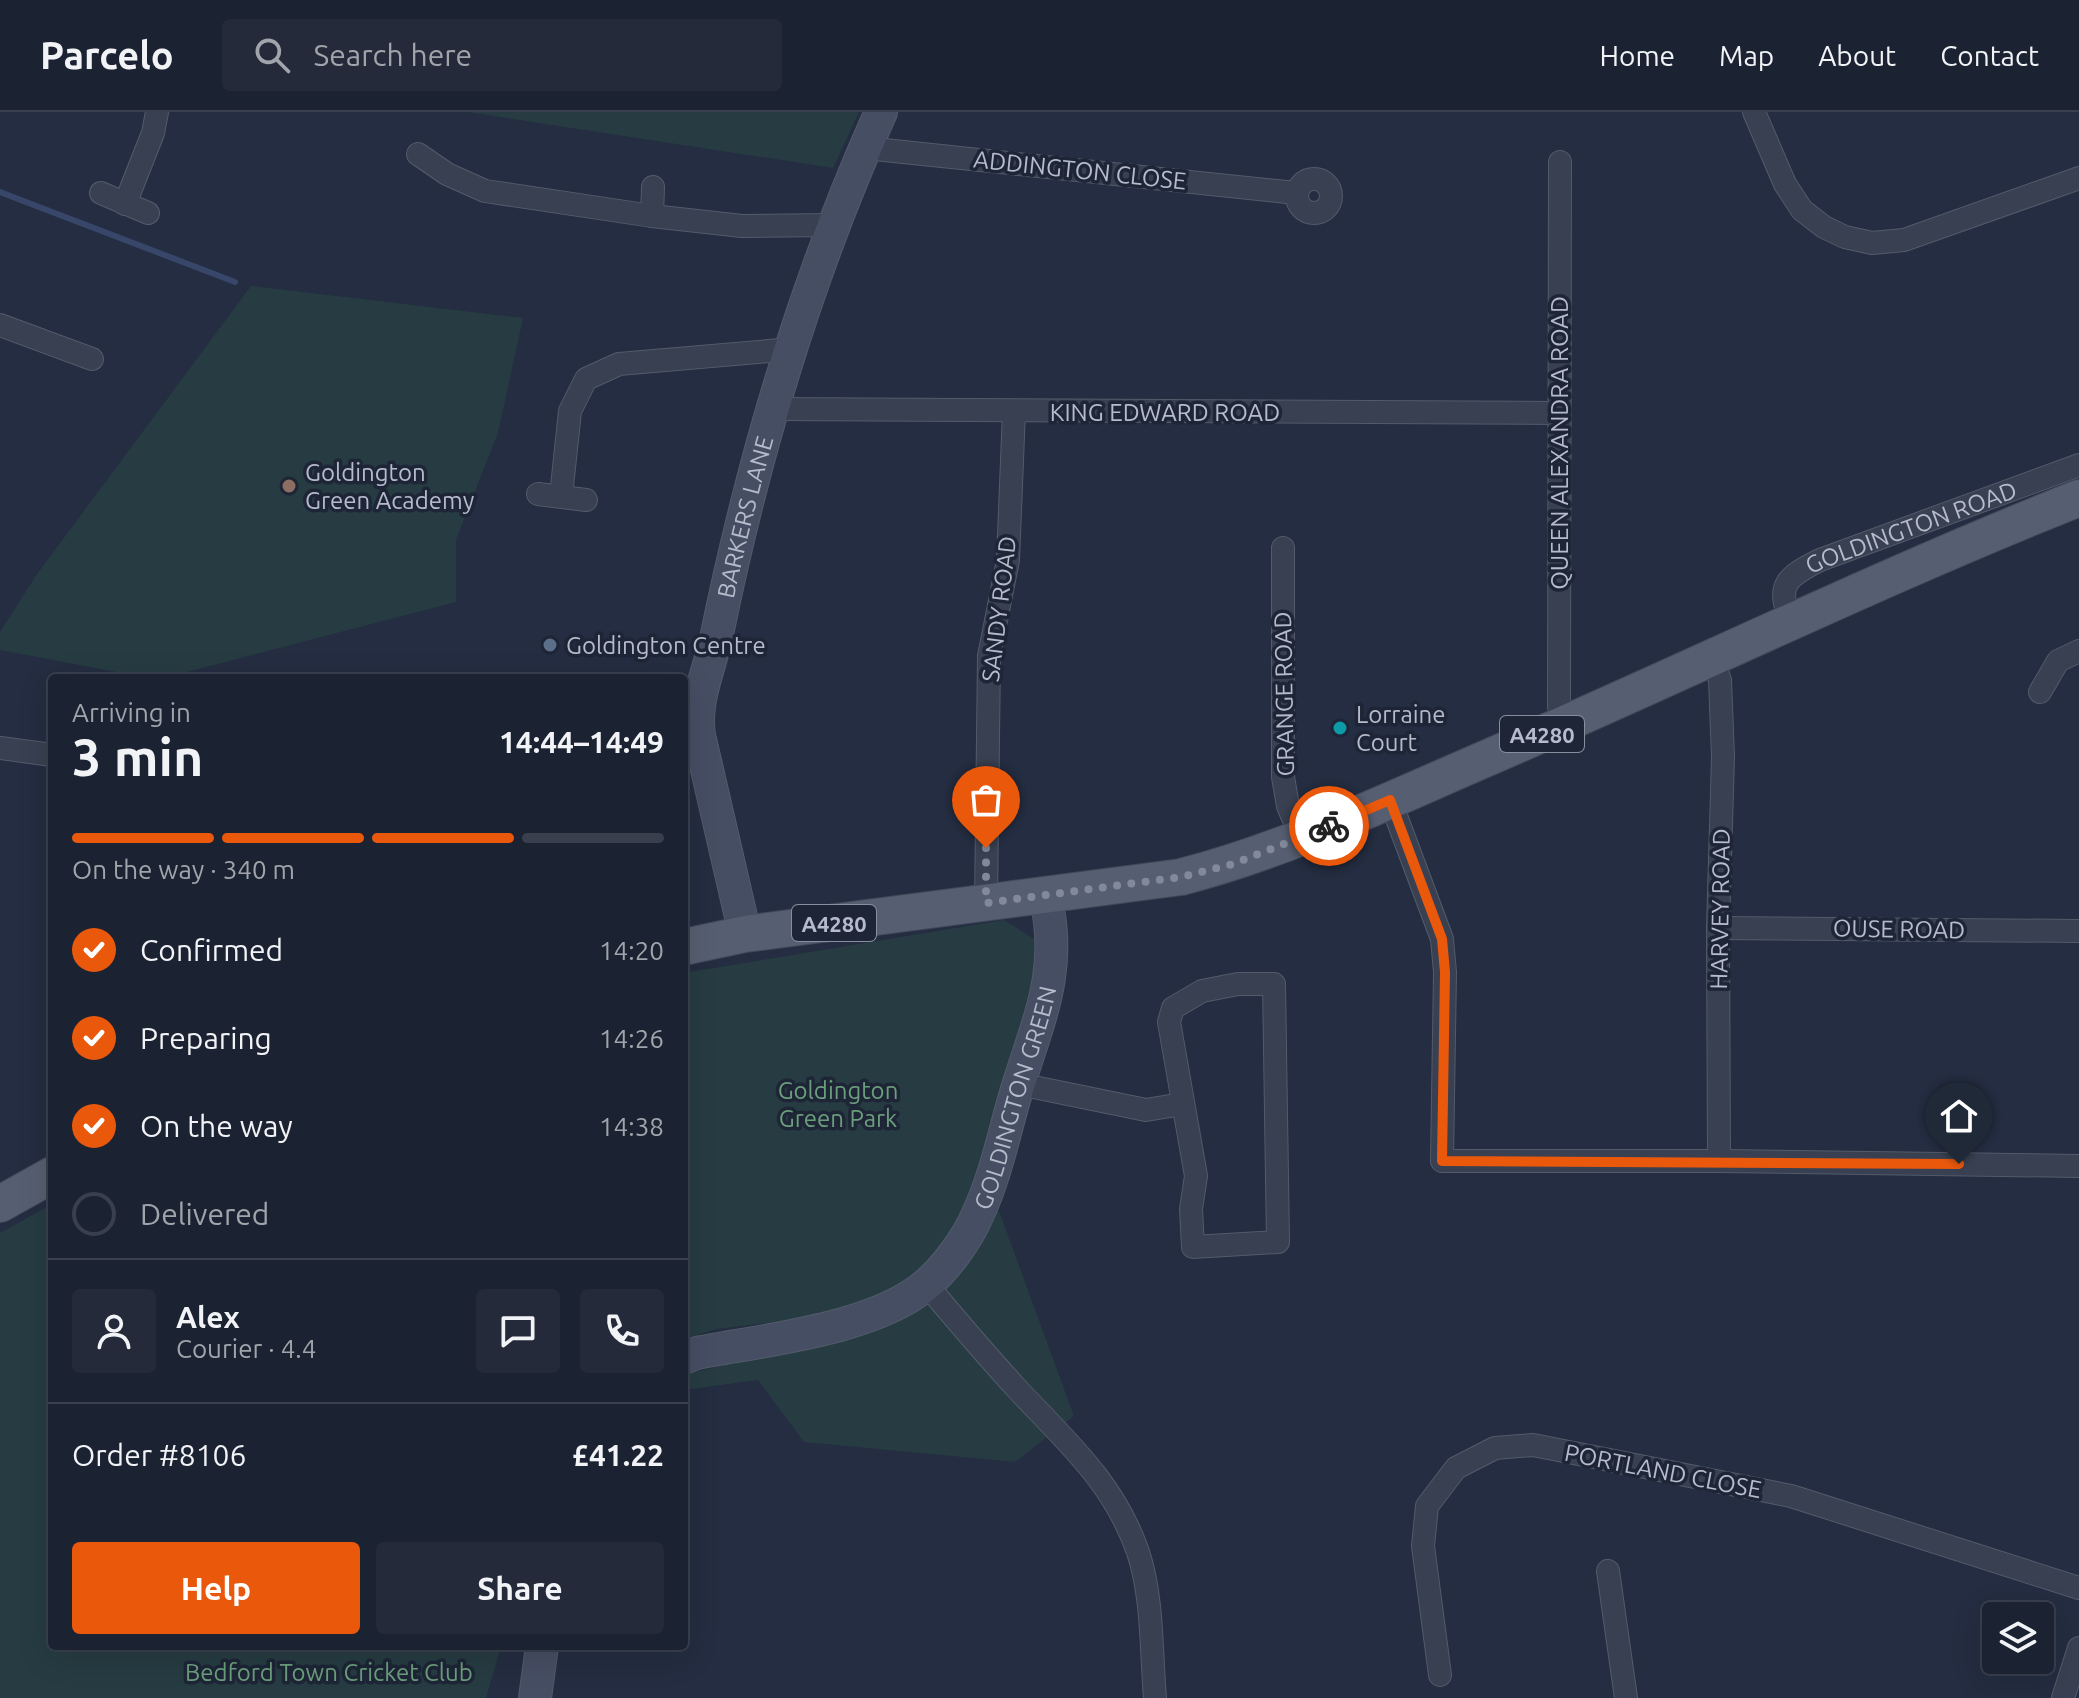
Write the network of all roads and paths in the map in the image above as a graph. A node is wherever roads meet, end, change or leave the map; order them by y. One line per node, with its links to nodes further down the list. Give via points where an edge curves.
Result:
1 (157, 112): 11 (street)
2 (881, 112): 4 (street, BARKERS LANE)
3 (1754, 112): 7 (street, via 1802,210 1845,237 1872,243 1904,240)
4 (865, 148): 10 (street, ADDINGTON CLOSE); 14 (street, BARKERS LANE)
5 (418, 154): 13 (street, via 485,191)
6 (1560, 162): 20 (street, QUEEN ALEXANDRA ROAD)
7 (2079, 178)
8 (653, 187): 13 (street)
9 (101, 193): 11 (street)
10 (1296, 193)
11 (125, 204): 12 (street)
12 (148, 213)
13 (652, 216): 14 (street, via 742,226)
14 (836, 225): 16 (street, BARKERS LANE)
15 (0, 325): 17 (street)
16 (792, 349): 18 (street, BARKERS LANE); 23 (street, via 619,364 586,379 570,411)
17 (92, 359)
18 (772, 409): 19 (street, KING EDWARD ROAD); 40 (street, BARKERS LANE, via 696,720)
19 (1014, 411): 20 (street, KING EDWARD ROAD); 37 (street, SANDY ROAD, via 1008,560 989,656)
20 (1559, 413): 31 (street, QUEEN ALEXANDRA ROAD, via 1559,707)
21 (2079, 465): 27 (street, GOLDINGTON ROAD, via 1794,574 1784,586 1784,606)
22 (538, 494): 23 (street)
23 (561, 496): 25 (street)
24 (2079, 498): 27 (main road, GOLDINGTON ROAD / A4280)
25 (586, 500)
26 (1283, 548): 35 (street, GRANGE ROAD, via 1283,777)
27 (1792, 622): 29 (main road, GOLDINGTON ROAD / A4280)
28 (2079, 651): 30 (street, via 2058,661)
29 (1712, 658): 31 (main road, GOLDINGTON ROAD / A4280); 38 (street, HARVEY ROAD, via 1720,680 1723,757)
30 (2040, 692)
31 (1566, 724): 34 (main road, GOLDINGTON ROAD / A4280)
32 (0, 748): 33 (street)
33 (48, 754)
34 (1390, 800): 35 (main road, GOLDINGTON ROAD / A4280); 44 (street, via 1442,939 1442,1161)
35 (1301, 837): 36 (main road, GOLDINGTON ROAD / A4280, via 1233,864 1181,877)
36 (1045, 895): 37 (main road, GOLDINGTON ROAD / A4280); 42 (street, GOLDINGTON GREEN, via 1052,924 1051,969)
37 (986, 903): 40 (main road, GOLDINGTON ROAD / A4280)
38 (1718, 928): 39 (street, OUSE ROAD); 44 (street, HARVEY ROAD)
39 (2079, 931)
40 (745, 934): 41 (main road, GOLDINGTON ROAD / A4280)
41 (688, 946)
42 (1019, 1084): 43 (street, via 1146,1110); 48 (street, GOLDINGTON GREEN, via 977,1217)
43 (1182, 1104): 43 (street, via 1169,1022 1173,1008 1202,991 1274,984 1278,1242 1193,1247 1196,1176)
44 (1719, 1161): 45 (street)
45 (2079, 1166)
46 (48, 1177): 47 (main road)
47 (0, 1204)
48 (927, 1285): 49 (street, GOLDINGTON GREEN, via 887,1309 845,1323); 56 (street, via 1100,1479 1123,1513 1146,1596)
49 (688, 1356)
50 (1608, 1571): 57 (street)
51 (2079, 1588): 54 (street, PORTLAND CLOSE, via 1791,1496 1533,1445 1495,1448 1456,1468 1427,1506 1423,1546)
52 (2079, 1648): 58 (street)
53 (541, 1650): 55 (street)
54 (1440, 1675)
55 (535, 1698)
56 (1155, 1698)
57 (1626, 1698)
58 (2063, 1698)

